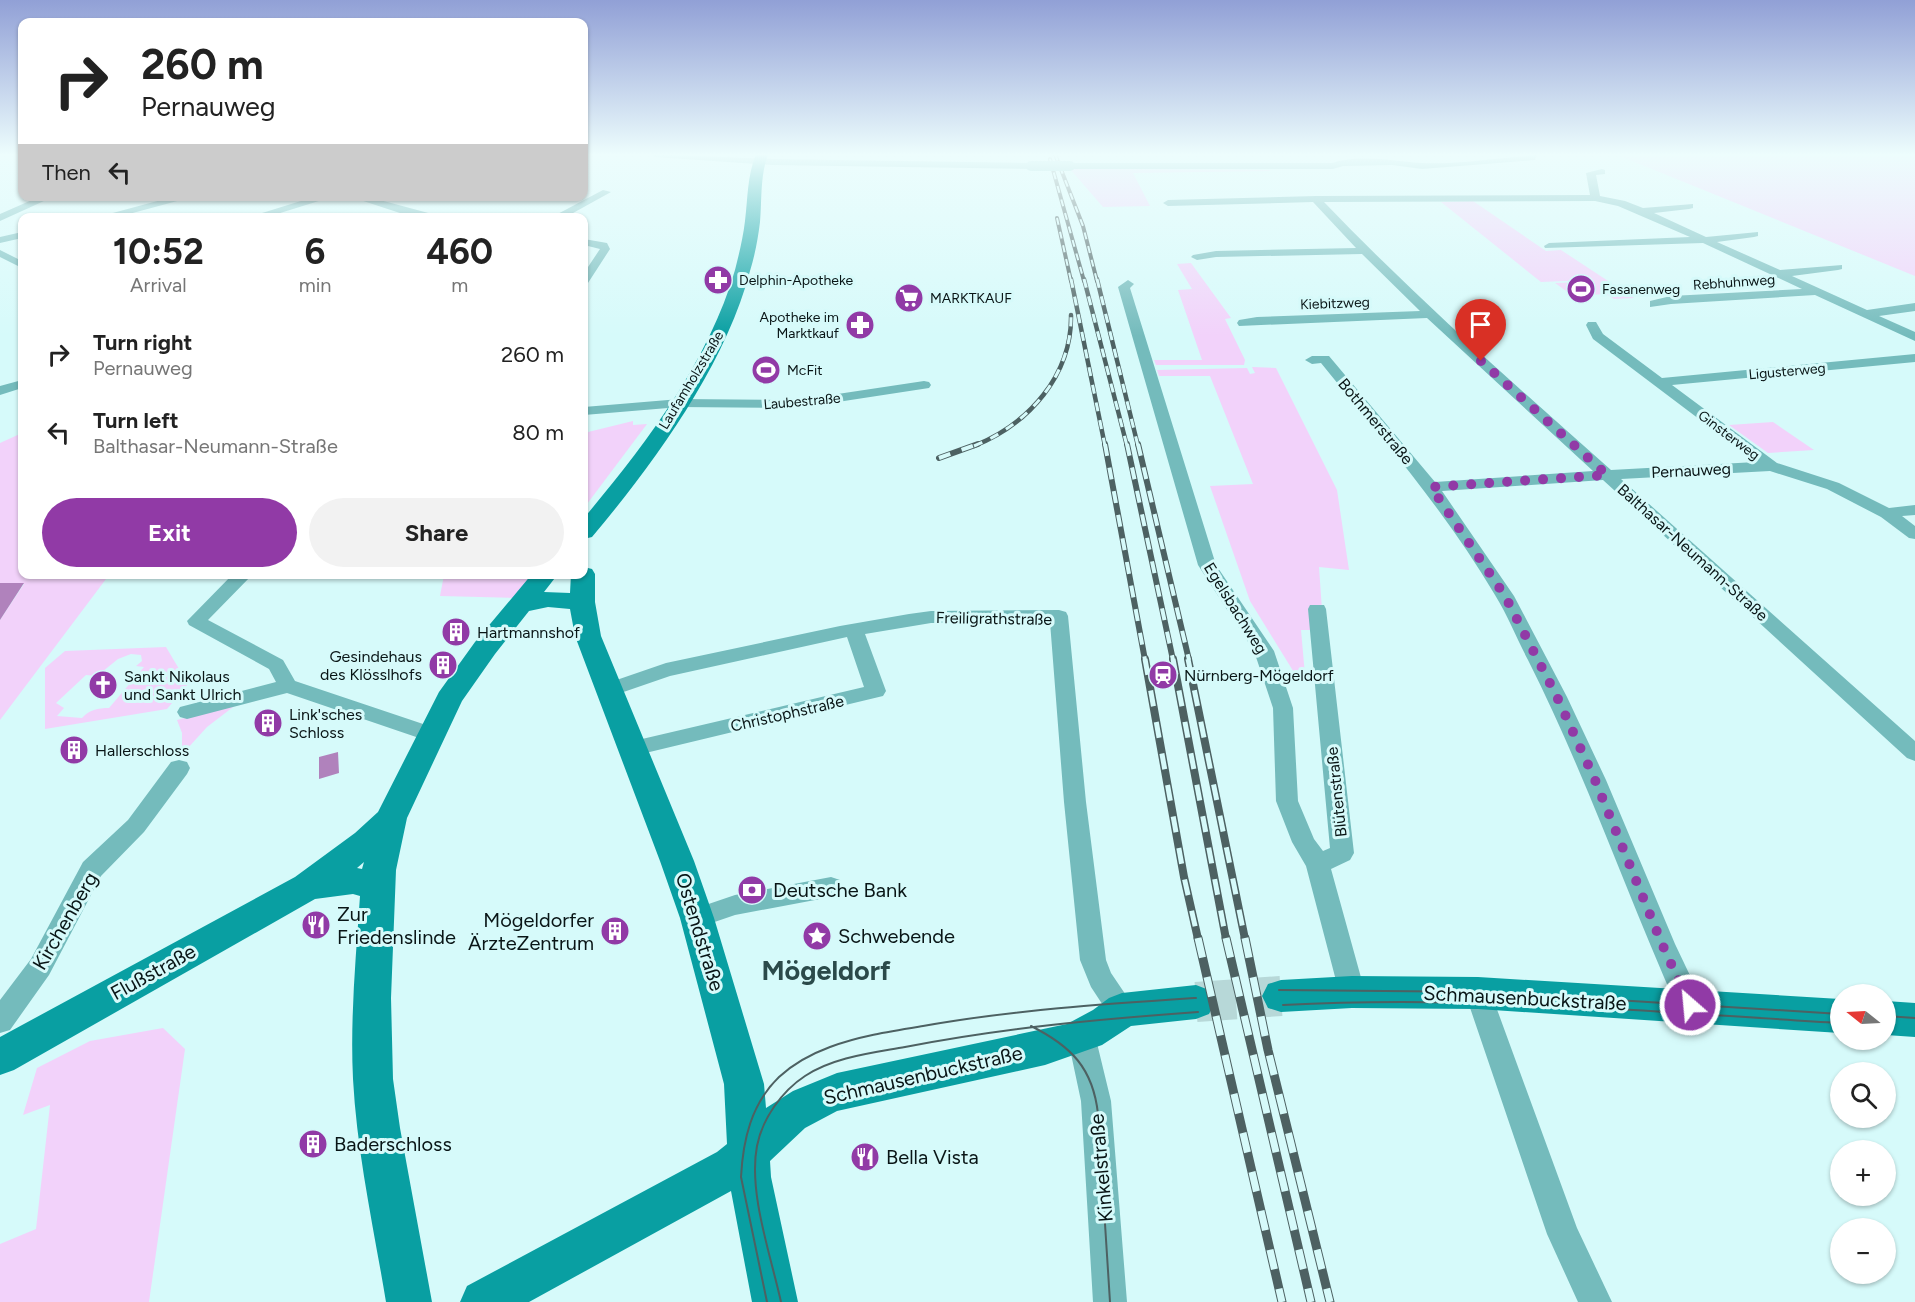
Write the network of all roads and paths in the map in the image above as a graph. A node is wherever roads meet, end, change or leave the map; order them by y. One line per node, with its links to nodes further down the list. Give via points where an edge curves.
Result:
1 (752, 215): 32 (main road, Laufamholzstraße, via 743,269 728,317)
2 (1331, 215): 10 (street, Balthasar-Neumann-Straße)
3 (1650, 215): 7 (street)
4 (1754, 234): 7 (street)
5 (18, 236): 6 (street)
6 (0, 240)
7 (1704, 240): 9 (street); 15 (street)
8 (588, 243): 16 (street, via 603,245 605,249)
9 (1549, 246)
10 (1365, 251): 12 (street); 21 (street, Balthasar-Neumann-Straße)
11 (0, 253): 13 (street)
12 (1197, 257)
13 (18, 263)
14 (1838, 267): 15 (street)
15 (1778, 274): 18 (street)
16 (588, 275)
17 (1128, 284): 58 (street, Egelsbachweg, via 1124,287 1207,565 1268,660 1283,708 1287,801)
18 (1817, 291): 19 (street, Rebhuhnweg); 22 (street)
19 (1653, 304)
20 (1915, 307): 22 (street)
21 (1429, 314): 23 (street, Kiebitzweg); 35 (street, Balthasar-Neumann-Straße)
22 (1864, 314): 25 (street)
23 (1243, 323)
24 (1592, 325): 28 (street, Ginsterweg, via 1598,336)
25 (1915, 337)
26 (1915, 358): 28 (street, Ligusterweg)
27 (1312, 360): 36 (street, Bothmerstraße, via 1324,359)
28 (1659, 382): 34 (street, Ginsterweg)
29 (18, 385): 31 (street)
30 (924, 385): 32 (street, Laubestraße, via 777,404)
31 (0, 391)
32 (680, 403): 33 (street, Laubestraße); 37 (main road, Laufamholzstraße)
33 (588, 411)
34 (1771, 466): 35 (street, Pernauweg); 39 (street, Ginsterweg, via 1833,486)
35 (1607, 475): 36 (street, Pernauweg); 55 (street, Balthasar-Neumann-Straße)
36 (1431, 487): 67 (street, Bothmerstraße, via 1505,596 1557,697)
37 (607, 507): 40 (main road, Laufamholzstraße); 42 (main road)
38 (1915, 510): 39 (street)
39 (1887, 513): 41 (street, Ginsterweg)
40 (588, 528)
41 (1915, 534)
42 (588, 553)
43 (239, 579): 50 (street, via 196,621 276,665)
44 (542, 579): 47 (main road)
45 (583, 579): 46 (main road, Ostendstraße)
46 (582, 602): 47 (main road, via 548,599); 51 (main road, Ostendstraße, via 588,636)
47 (520, 605): 53 (main road, via 460,682)
48 (1317, 609): 58 (street, Blütenstraße, via 1342,853)
49 (854, 630): 51 (street, Freiligrathstraße, via 666,670); 54 (street, Christophstraße, via 876,691); 68 (street, Freiligrathstraße, via 932,617 1059,616 1093,960 1100,979)
50 (285, 681): 52 (street); 53 (street)
51 (609, 690): 54 (main road, Ostendstraße)
52 (187, 712)
53 (430, 734): 57 (main road)
54 (633, 748): 62 (main road, Ostendstraße)
55 (1915, 753)
56 (179, 768): 72 (street, Kirchenberg, via 136,825 92,869 40,967)
57 (392, 818): 59 (main road, Flußstraße, via 368,842); 60 (main road)
58 (1318, 864): 63 (street)
59 (307, 887): 60 (main road, Flußstraße, via 354,879); 74 (main road, Flußstraße)
60 (376, 887): 76 (main road, via 373,1079)
61 (831, 887): 62 (street, via 735,905)
62 (697, 918): 75 (main road, Ostendstraße, via 744,1084)
63 (1352, 992): 64 (main road, Schmausenbuckstraße); 65 (main road, Schmausenbuckstraße)
64 (1478, 993): 67 (main road, Schmausenbuckstraße); 80 (street, via 1563,1234)
65 (1281, 996)
66 (1196, 1002): 68 (main road, Schmausenbuckstraße)
67 (1691, 1007): 69 (main road, Schmausenbuckstraße)
68 (1122, 1010): 73 (main road, Schmausenbuckstraße)
69 (1830, 1015)
70 (1896, 1019): 71 (main road)
71 (1915, 1020)
72 (0, 1022)
73 (1081, 1035): 75 (main road, Schmausenbuckstraße, via 1048,1046 837,1092 789,1115); 79 (street, Kinkelstraße, via 1095,1101)
74 (0, 1057)
75 (748, 1156): 77 (main road, Schmausenbuckstraße); 78 (main road, Ostendstraße)
76 (410, 1302)
77 (483, 1302)
78 (775, 1302)
79 (1110, 1302)
80 (1594, 1302)

